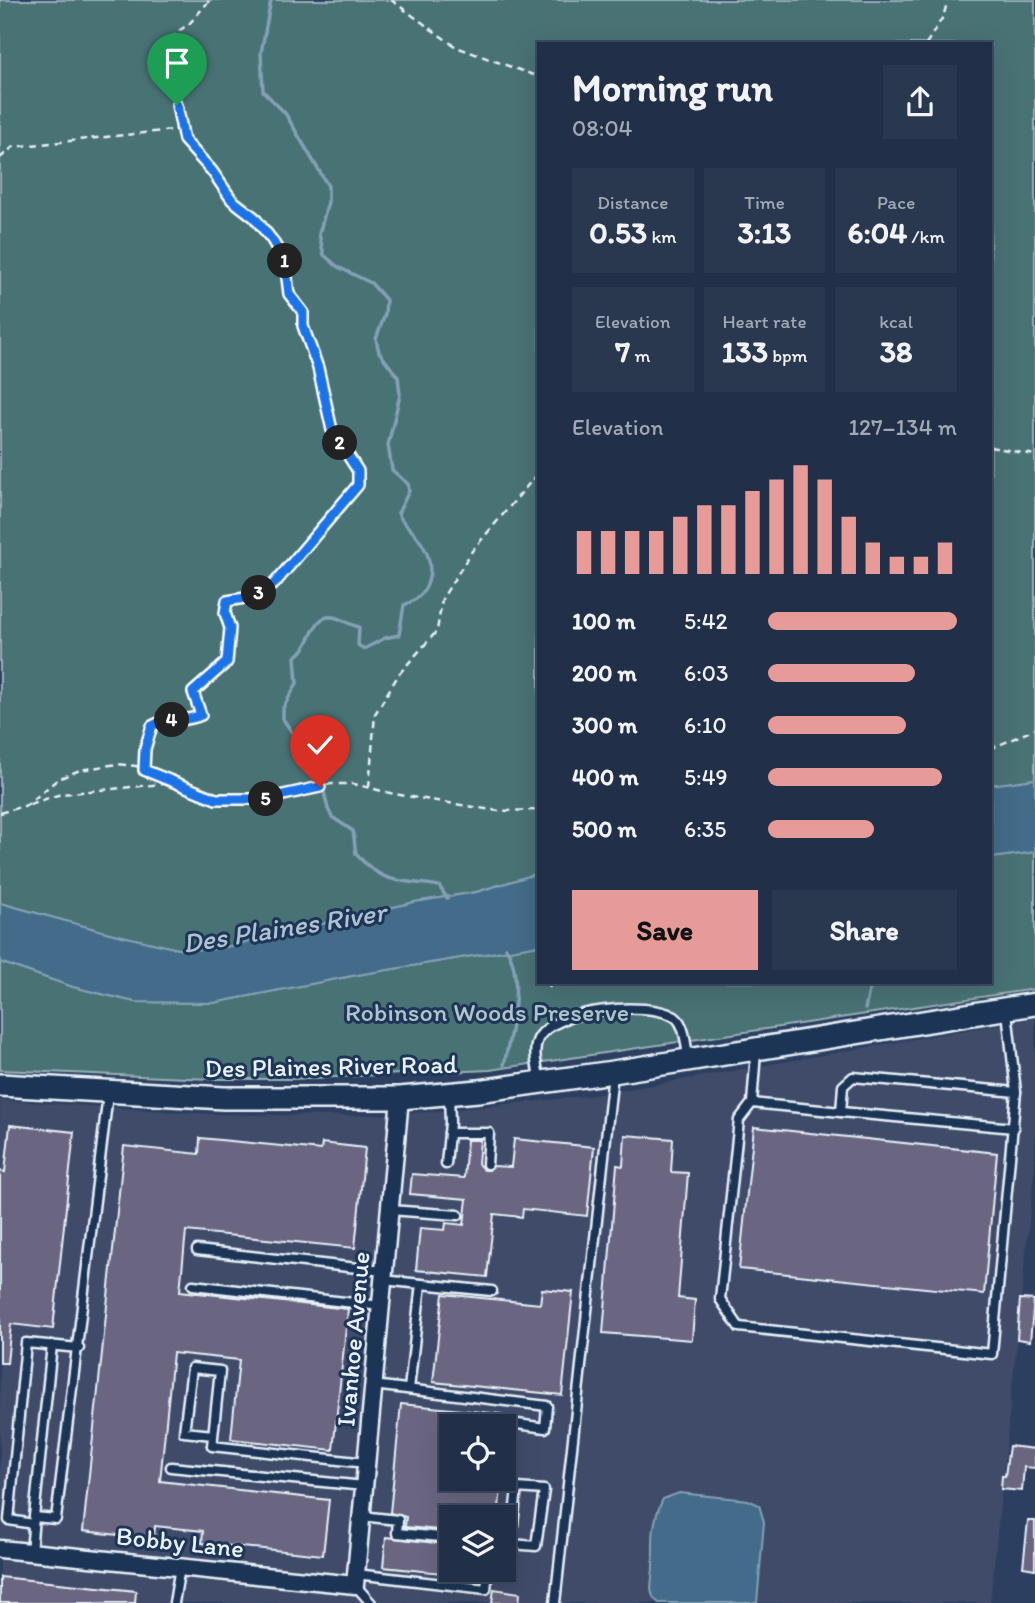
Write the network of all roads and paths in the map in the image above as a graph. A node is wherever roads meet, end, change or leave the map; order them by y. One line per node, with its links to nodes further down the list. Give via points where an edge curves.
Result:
1 (210, 0): 6 (path, via 169,46)
2 (391, 0): 5 (path, via 456,47)
3 (948, 0): 4 (path)
4 (927, 42)
5 (537, 76)
6 (181, 129): 7 (path, via 13,148); 13 (path, via 190,150 232,200 254,217 285,262 289,294 303,312 332,430 358,471 358,485 274,584 251,597 227,601 227,662 193,692 201,715 152,726)
7 (0, 158)
8 (992, 447): 9 (path)
9 (1035, 455)
10 (537, 474): 15 (path, via 472,551 442,600 437,631 399,674 375,714)
11 (1035, 729): 12 (path)
12 (992, 748)
13 (144, 770): 14 (path); 16 (path, via 117,764 80,770 58,779)
14 (174, 782): 15 (path, via 216,799 265,799 331,784); 16 (path, via 61,794)
15 (369, 787): 17 (path, via 498,811)
16 (27, 805): 18 (path)
17 (537, 810)
18 (0, 813)
19 (549, 984): 20 (path)
20 (550, 987)
21 (1035, 1004): 22 (main road, Des Plaines River Road)
22 (1007, 1008): 23 (main road, Des Plaines River Road); 29 (lane)
23 (756, 1049): 24 (main road, Des Plaines River Road); 32 (lane)
24 (689, 1060): 25 (main road, Des Plaines River Road); 26 (lane, via 680,1023 674,1017 655,1011 611,1009 577,1016 545,1031 536,1046)
25 (613, 1072): 26 (main road, Des Plaines River Road); 66 (lane)
26 (540, 1082): 30 (main road, Des Plaines River Road)
27 (0, 1085): 28 (main road, Des Plaines River Road)
28 (109, 1091): 31 (main road, Des Plaines River Road, via 224,1098); 47 (lane)
29 (1016, 1092): 33 (lane, via 853,1077 843,1086); 34 (lane)
30 (449, 1094): 31 (main road, Des Plaines River Road); 35 (lane)
31 (400, 1098): 38 (street, Ivanhoe Avenue)
32 (752, 1103): 33 (lane); 34 (lane, via 739,1120 720,1299 739,1327 992,1354)
33 (841, 1112): 34 (lane)
34 (1014, 1128)
35 (449, 1133): 36 (lane); 37 (lane, via 489,1133)
36 (446, 1164)
37 (486, 1164)
38 (390, 1210): 39 (lane); 41 (street, Ivanhoe Avenue)
39 (458, 1215)
40 (197, 1250): 41 (lane)
41 (384, 1276): 42 (lane); 45 (street, Ivanhoe Avenue)
42 (421, 1284): 44 (lane); 49 (lane)
43 (194, 1285): 45 (lane)
44 (492, 1291)
45 (381, 1306): 48 (street, Ivanhoe Avenue)
46 (52, 1345): 47 (lane); 56 (lane); 56 (lane, via 26,1343 9,1520)
47 (79, 1348): 56 (lane, via 56,1519)
48 (373, 1385): 49 (lane); 52 (street, Ivanhoe Avenue)
49 (409, 1389): 50 (lane, via 547,1406 545,1428)
50 (516, 1424)
51 (214, 1435): 51 (lane, via 220,1371 192,1368 184,1432); 52 (lane, via 212,1446)
52 (366, 1463): 54 (street, Ivanhoe Avenue)
53 (170, 1467): 54 (lane)
54 (364, 1486): 55 (street, Ivanhoe Avenue)
55 (361, 1516): 57 (lane, via 398,1520 397,1532); 62 (street, Ivanhoe Avenue)
56 (34, 1520): 60 (lane)
57 (439, 1537)
58 (507, 1544): 58 (lane, via 517,1488 544,1490 536,1546)
59 (0, 1549): 60 (street, Bobby Lane)
60 (31, 1552): 61 (street, Bobby Lane)
61 (180, 1567): 62 (street, Bobby Lane); 64 (lane)
62 (355, 1579): 63 (lane, via 486,1589); 65 (lane)
63 (487, 1582)
64 (174, 1603)
65 (371, 1603)
66 (555, 1603)

